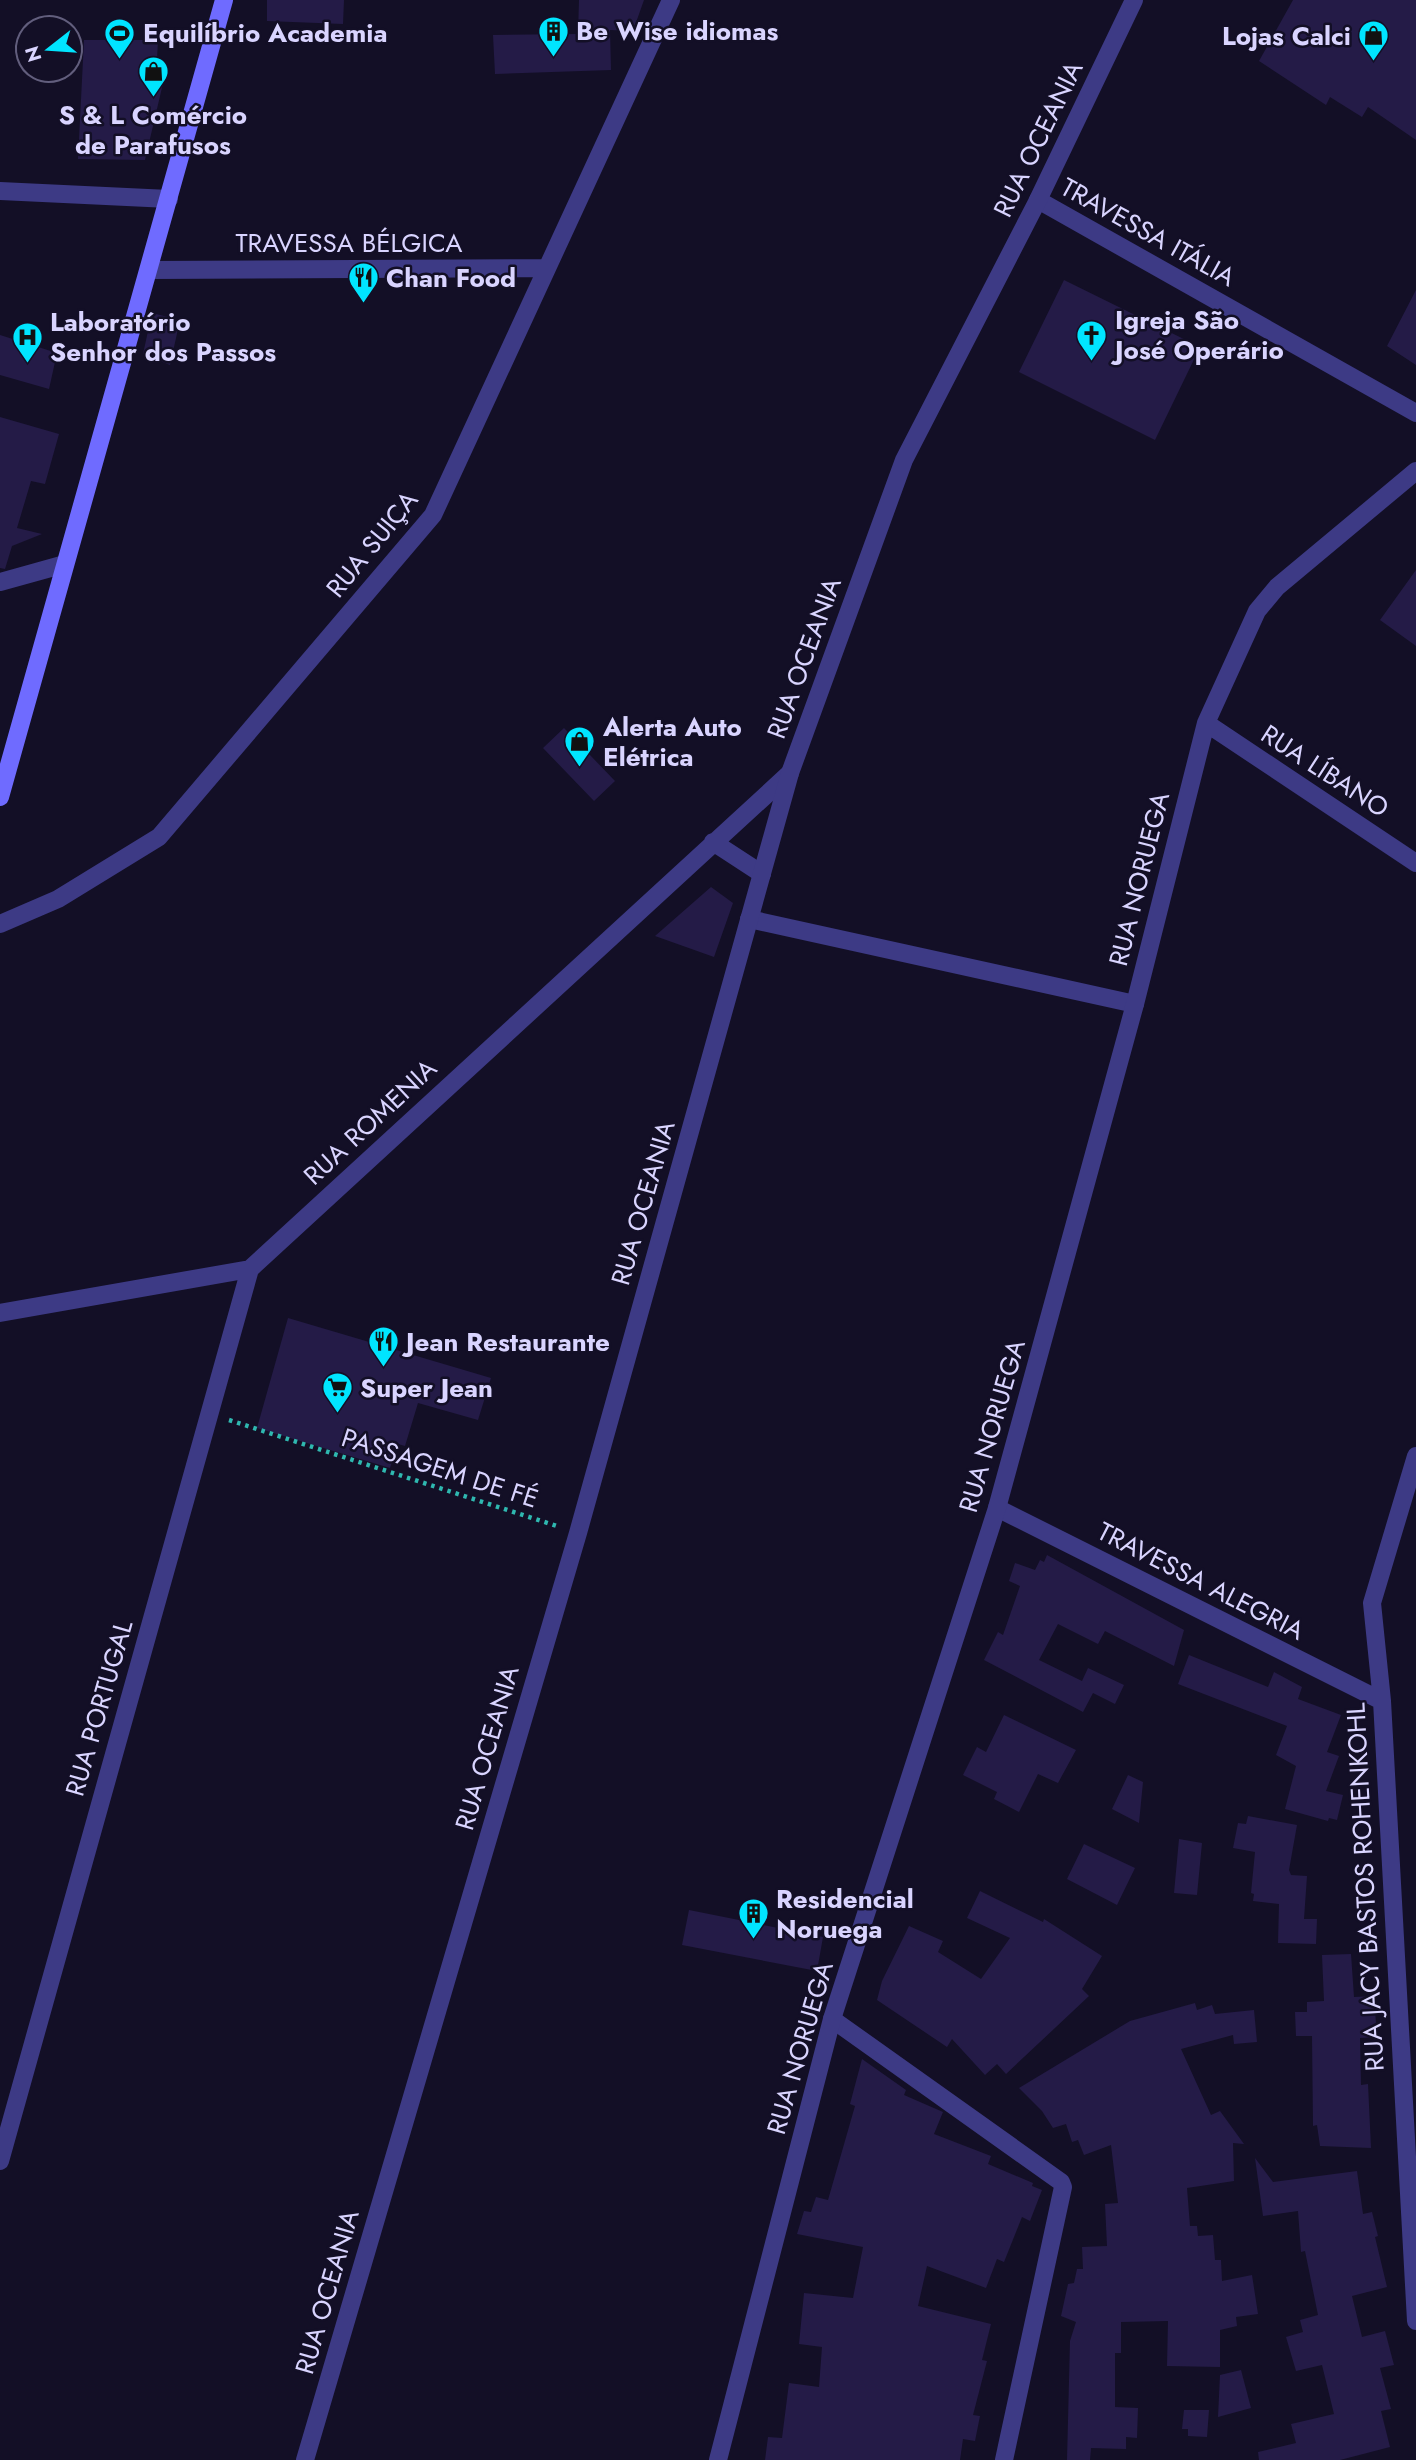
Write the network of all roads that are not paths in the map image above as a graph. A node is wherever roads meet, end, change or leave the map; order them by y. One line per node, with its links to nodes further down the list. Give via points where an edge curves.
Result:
1 (225, 0): 5 (main road)
2 (671, 0): 7 (street, RUA SUIÇA)
3 (1134, 0): 6 (street, RUA OCEANIA)
4 (0, 191): 5 (street)
5 (169, 199): 8 (main road)
6 (1038, 200): 9 (street, TRAVESSA ITÁLIA); 14 (street, RUA OCEANIA, via 904,460)
7 (547, 268): 8 (street, TRAVESSA BÉLGICA); 20 (street, RUA SUIÇA, via 433,515 159,837 58,900)
8 (150, 270): 11 (main road)
9 (1416, 413)
10 (1416, 471): 13 (street, RUA NORUEGA, via 1277,587 1257,611)
11 (65, 564): 12 (street); 15 (main road)
12 (0, 582)
13 (1206, 723): 17 (street, RUA LÍBANO); 21 (street, RUA NORUEGA)
14 (790, 774): 16 (street, RUA ROMENIA); 18 (street, RUA OCEANIA)
15 (0, 797)
16 (713, 842): 18 (street); 22 (street, RUA ROMENIA)
17 (1416, 863)
18 (762, 874): 19 (street, RUA OCEANIA)
19 (749, 919): 21 (street); 31 (street, RUA OCEANIA, via 578,1533)
20 (0, 924)
21 (1135, 1004): 25 (street, RUA NORUEGA)
22 (250, 1269): 23 (street); 29 (street, RUA PORTUGAL)
23 (0, 1313)
24 (1416, 1456): 26 (street, RUA JACY BASTOS ROHENKOHL, via 1372,1603)
25 (997, 1508): 26 (street, TRAVESSA ALEGRIA); 27 (street, RUA NORUEGA)
26 (1382, 1701): 28 (street, RUA JACY BASTOS ROHENKOHL)
27 (832, 2019): 32 (street, RUA NORUEGA); 33 (street, via 1063,2187)
28 (1410, 2137): 30 (street, RUA JACY BASTOS ROHENKOHL)
29 (0, 2161)
30 (1416, 2321)
31 (305, 2460)
32 (718, 2460)
33 (1004, 2460)

